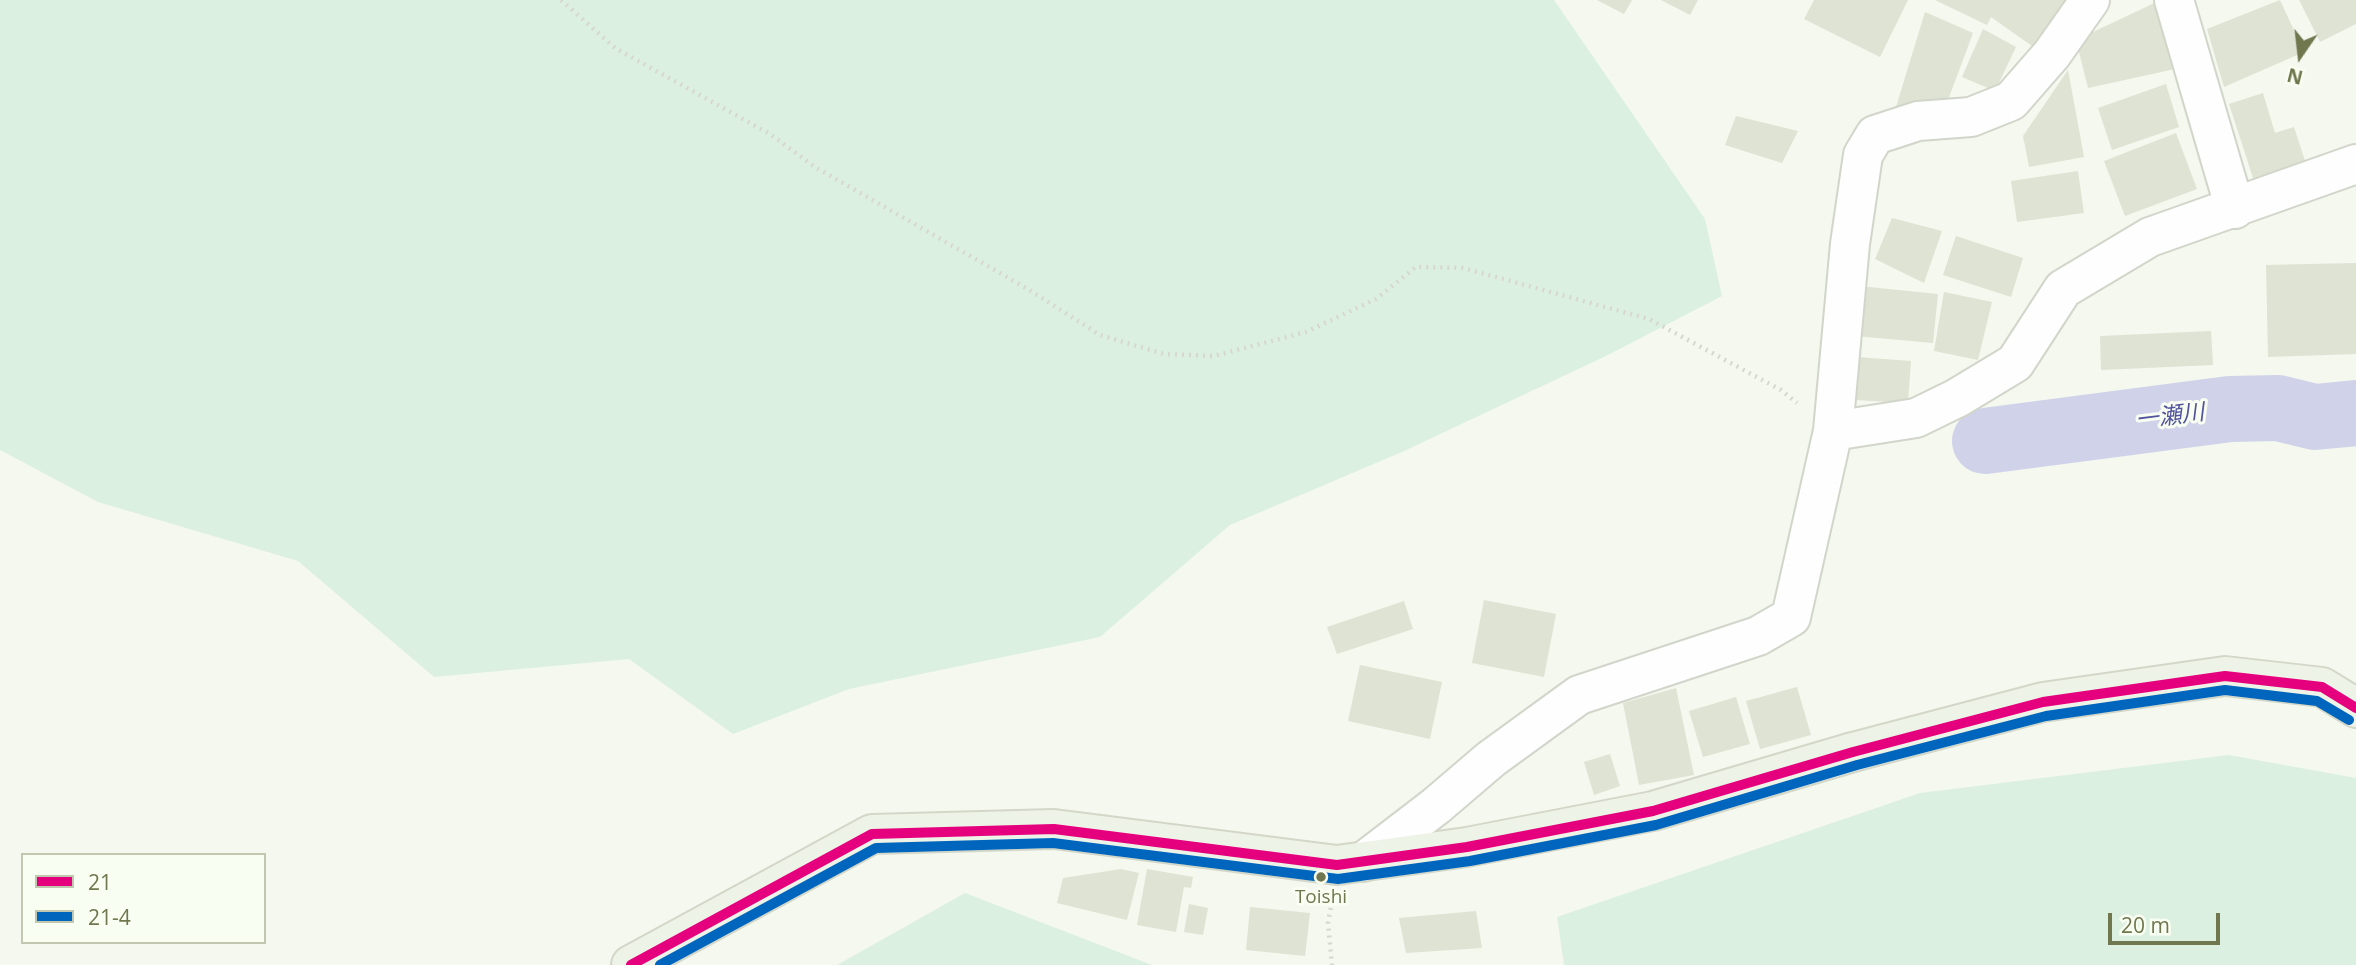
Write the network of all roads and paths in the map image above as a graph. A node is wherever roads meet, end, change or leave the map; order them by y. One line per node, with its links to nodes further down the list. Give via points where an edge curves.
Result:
1 (561, 0): 6 (path, via 615,48 770,134 816,167 1100,335 1164,354 1214,356 1306,332 1376,299 1416,267 1463,268 1649,319 1781,390)
2 (2091, 0): 6 (street, via 2011,102 1971,117 1918,121 1875,135 1863,155)
3 (2174, 0): 5 (street)
4 (2356, 164): 5 (street)
5 (2235, 209): 6 (street, via 2150,237 2063,289 2015,363 1957,398 1916,418)
6 (1833, 431): 8 (street, via 1791,617 1758,636 1579,695 1436,806)
7 (2356, 708): 8 (main road, via 2322,687 2225,676 2043,702 1653,811)
8 (1350, 864): 9 (main road, via 1054,829 872,834); 10 (path, via 1328,923)
9 (631, 965)
10 (1332, 965)

